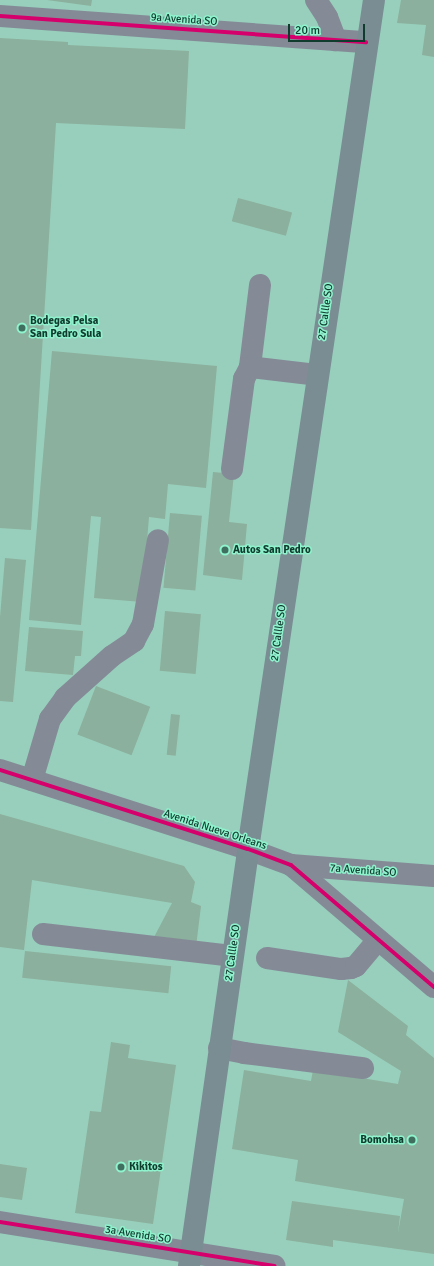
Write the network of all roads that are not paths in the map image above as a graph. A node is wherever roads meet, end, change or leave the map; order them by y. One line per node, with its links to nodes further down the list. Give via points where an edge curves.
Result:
1 (316, 0): 4 (street, via 327,17)
2 (374, 0): 5 (main road, 27 Callle SO)
3 (0, 16): 4 (street, 9a Avenida SO)
4 (336, 40): 5 (street, 9a Avenida SO)
5 (366, 42): 8 (main road, 27 Callle SO)
6 (260, 285): 7 (street)
7 (250, 367): 8 (street); 9 (street, via 244,380)
8 (317, 375): 13 (main road, 27 Callle SO)
9 (232, 469)
10 (158, 540): 12 (street, via 143,624 134,641 112,656 64,698 50,719)
11 (0, 770): 12 (street, Avenida Nueva Orleans)
12 (32, 780): 13 (street, Avenida Nueva Orleans)
13 (248, 849): 14 (street, Avenida Nueva Orleans); 18 (main road, 27 Callle SO)
14 (291, 865): 15 (street, 7a Avenida SO); 17 (street, Avenida Nueva Orleans)
15 (434, 876)
16 (43, 934): 18 (street)
17 (378, 940): 19 (street, via 356,966 351,968 341,969); 20 (street, Avenida Nueva Orleans)
18 (232, 956): 21 (main road, 27 Callle SO)
19 (267, 958)
20 (434, 987)
21 (220, 1048): 22 (street, via 244,1054); 24 (main road, 27 Callle SO)
22 (363, 1068)
23 (0, 1222): 24 (street, 3a Avenida SO)
24 (190, 1259): 25 (street, 3a Avenida SO)
25 (274, 1266)

